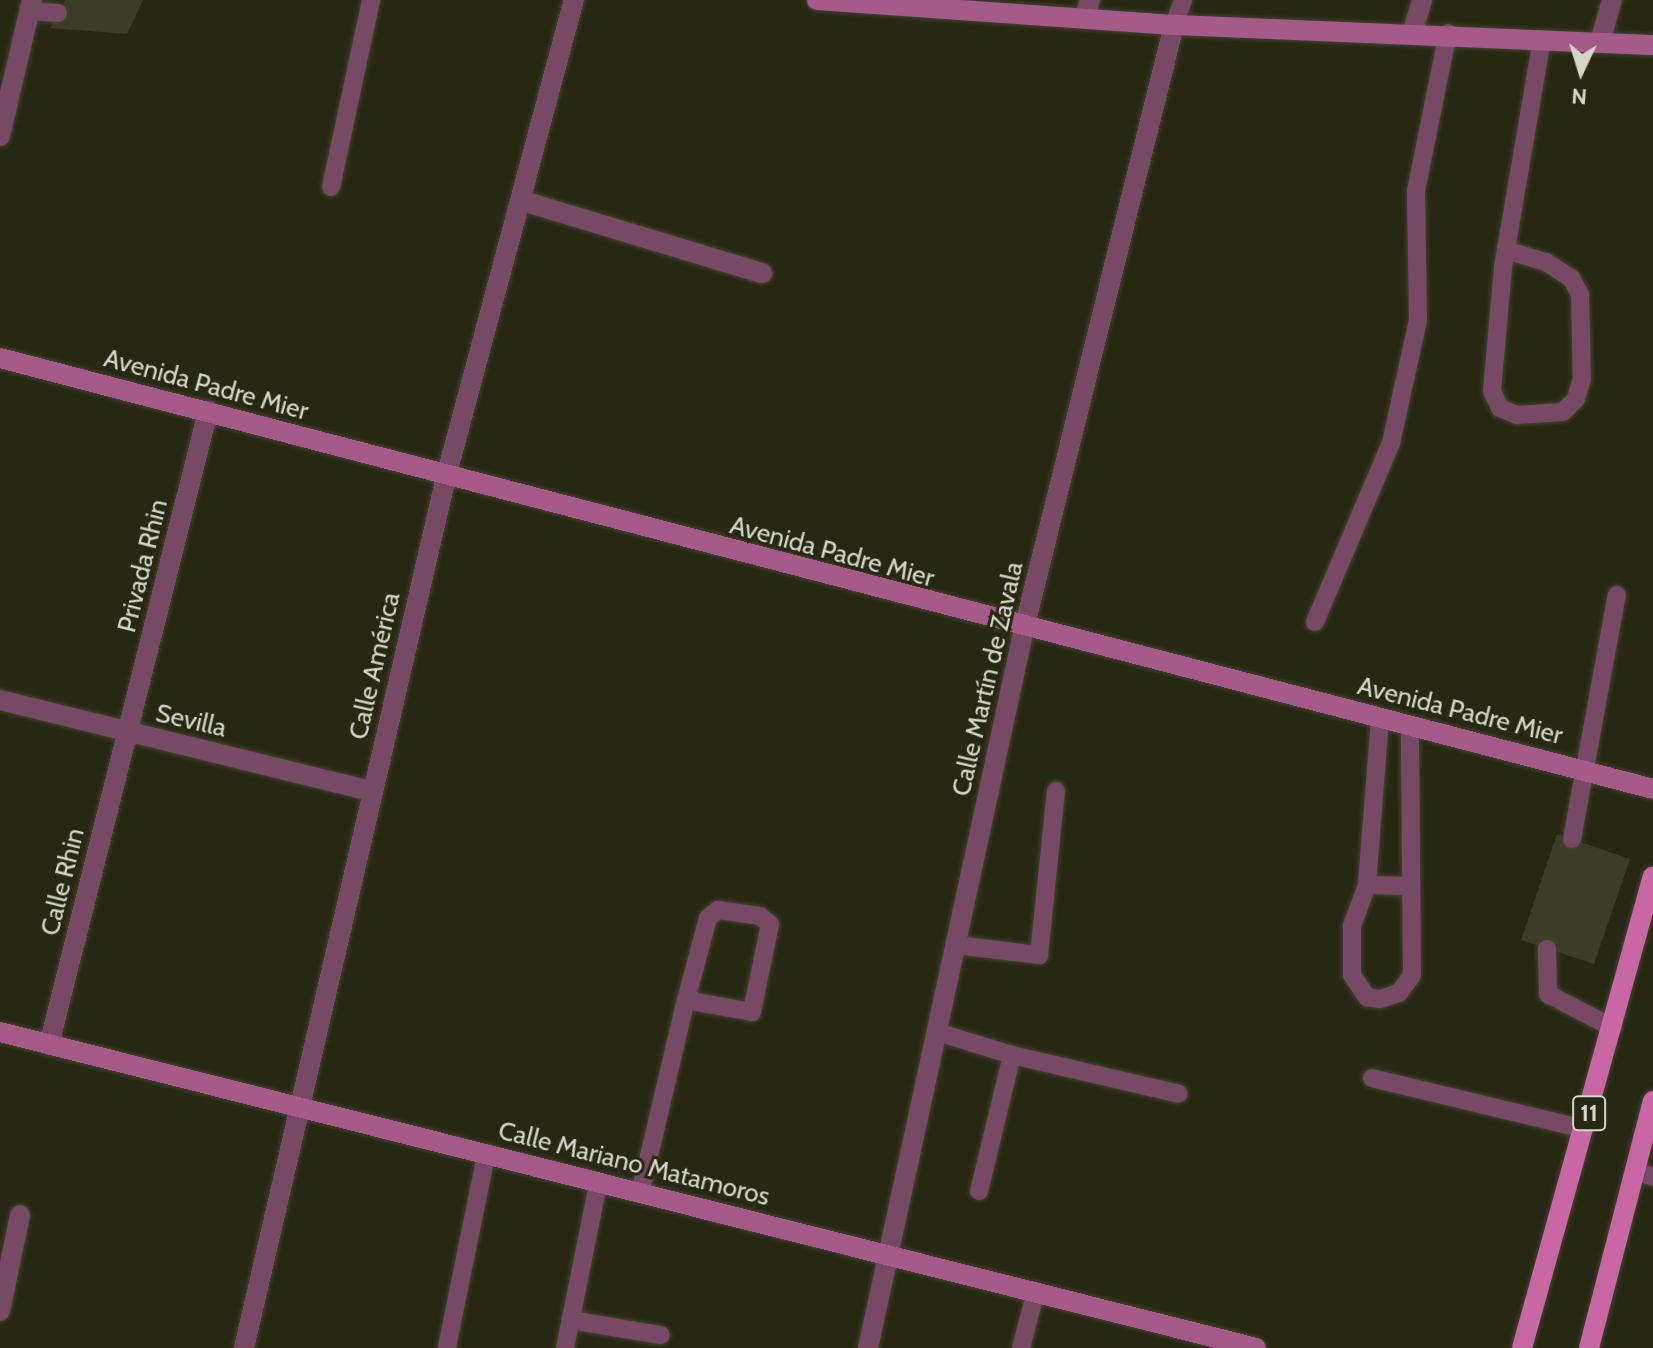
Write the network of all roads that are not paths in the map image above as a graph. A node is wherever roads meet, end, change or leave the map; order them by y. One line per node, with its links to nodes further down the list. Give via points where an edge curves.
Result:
1 (371, 0): 17 (lane)
2 (574, 0): 18 (street, Calle América)
3 (817, 0): 8 (street)
4 (1183, 0): 10 (lane)
5 (1422, 0): 11 (street)
6 (1612, 0): 14 (street)
7 (30, 6): 9 (lane); 16 (street)
8 (1087, 8): 10 (street)
9 (58, 13)
10 (1174, 25): 11 (street); 26 (street, Calle Martín de Zavala)
11 (1413, 30): 12 (street)
12 (1448, 33): 13 (street); 25 (lane, via 1416,191 1418,320 1391,443)
13 (1542, 39): 14 (street); 19 (lane)
14 (1600, 42): 15 (street)
15 (1653, 45)
16 (0, 136)
17 (331, 187)
18 (523, 201): 20 (street); 23 (street, Calle América)
19 (1506, 250): 19 (lane, via 1492,391 1500,408 1544,418 1563,412 1576,399 1584,324 1580,294 1571,278 1546,262)
20 (762, 273)
21 (0, 358): 22 (street, Avenida Padre Mier)
22 (208, 411): 23 (street, Avenida Padre Mier); 30 (street, Privada Rhin)
23 (446, 477): 26 (street, Avenida Padre Mier); 33 (street, Calle América)
24 (1617, 595): 31 (lane)
25 (1315, 622)
26 (1024, 629): 28 (street, Avenida Padre Mier); 39 (street, Calle Martín de Zavala)
27 (0, 700): 30 (street, Sevilla)
28 (1380, 719): 29 (street, Avenida Padre Mier); 37 (lane)
29 (1410, 726): 31 (street, Avenida Padre Mier); 38 (lane)
30 (129, 733): 33 (street, Sevilla); 45 (street, Calle Rhin)
31 (1586, 768): 32 (street, Avenida Padre Mier); 35 (lane)
32 (1653, 789)
33 (371, 791): 50 (street, Calle América)
34 (1056, 791): 39 (lane, via 1039,955)
35 (1572, 839)
36 (1653, 877): 42 (main road, 11)
37 (1367, 885): 38 (lane); 38 (lane, via 1352,926 1352,975 1367,997 1380,999 1399,993 1412,975)
38 (1407, 886)
39 (956, 945): 44 (street, Calle Martín de Zavala)
40 (1547, 949): 42 (lane, via 1548,994)
41 (686, 1000): 41 (lane, via 752,1012 770,924 760,916 711,913); 56 (lane)
42 (1613, 1028): 51 (main road, 11)
43 (0, 1032): 45 (street, Calle Mariano Matamoros)
44 (937, 1032): 46 (lane); 58 (street, Calle Martín de Zavala)
45 (49, 1045): 50 (street, Calle Mariano Matamoros)
46 (1012, 1055): 48 (lane); 55 (lane)
47 (1372, 1078): 51 (lane)
48 (1179, 1094)
49 (1653, 1101): 53 (main road, 11)
50 (301, 1106): 52 (street, Calle Mariano Matamoros); 64 (street, Calle América)
51 (1584, 1129): 69 (main road, 11)
52 (486, 1155): 54 (street, Calle Mariano Matamoros); 63 (lane)
53 (1644, 1174): 70 (main road, 11)
54 (598, 1184): 56 (street, Calle Mariano Matamoros); 61 (lane)
55 (979, 1191)
56 (640, 1194): 58 (street, Calle Mariano Matamoros)
57 (20, 1215): 60 (street)
58 (890, 1252): 59 (street, Calle Mariano Matamoros); 66 (street, Calle Martín de Zavala)
59 (1036, 1291): 67 (lane); 68 (street, Calle Mariano Matamoros)
60 (0, 1311)
61 (571, 1320): 62 (lane); 65 (lane)
62 (661, 1335)
63 (447, 1347)
64 (244, 1348)
65 (565, 1348)
66 (868, 1348)
67 (1021, 1348)
68 (1256, 1348)
69 (1522, 1348)
70 (1589, 1348)

